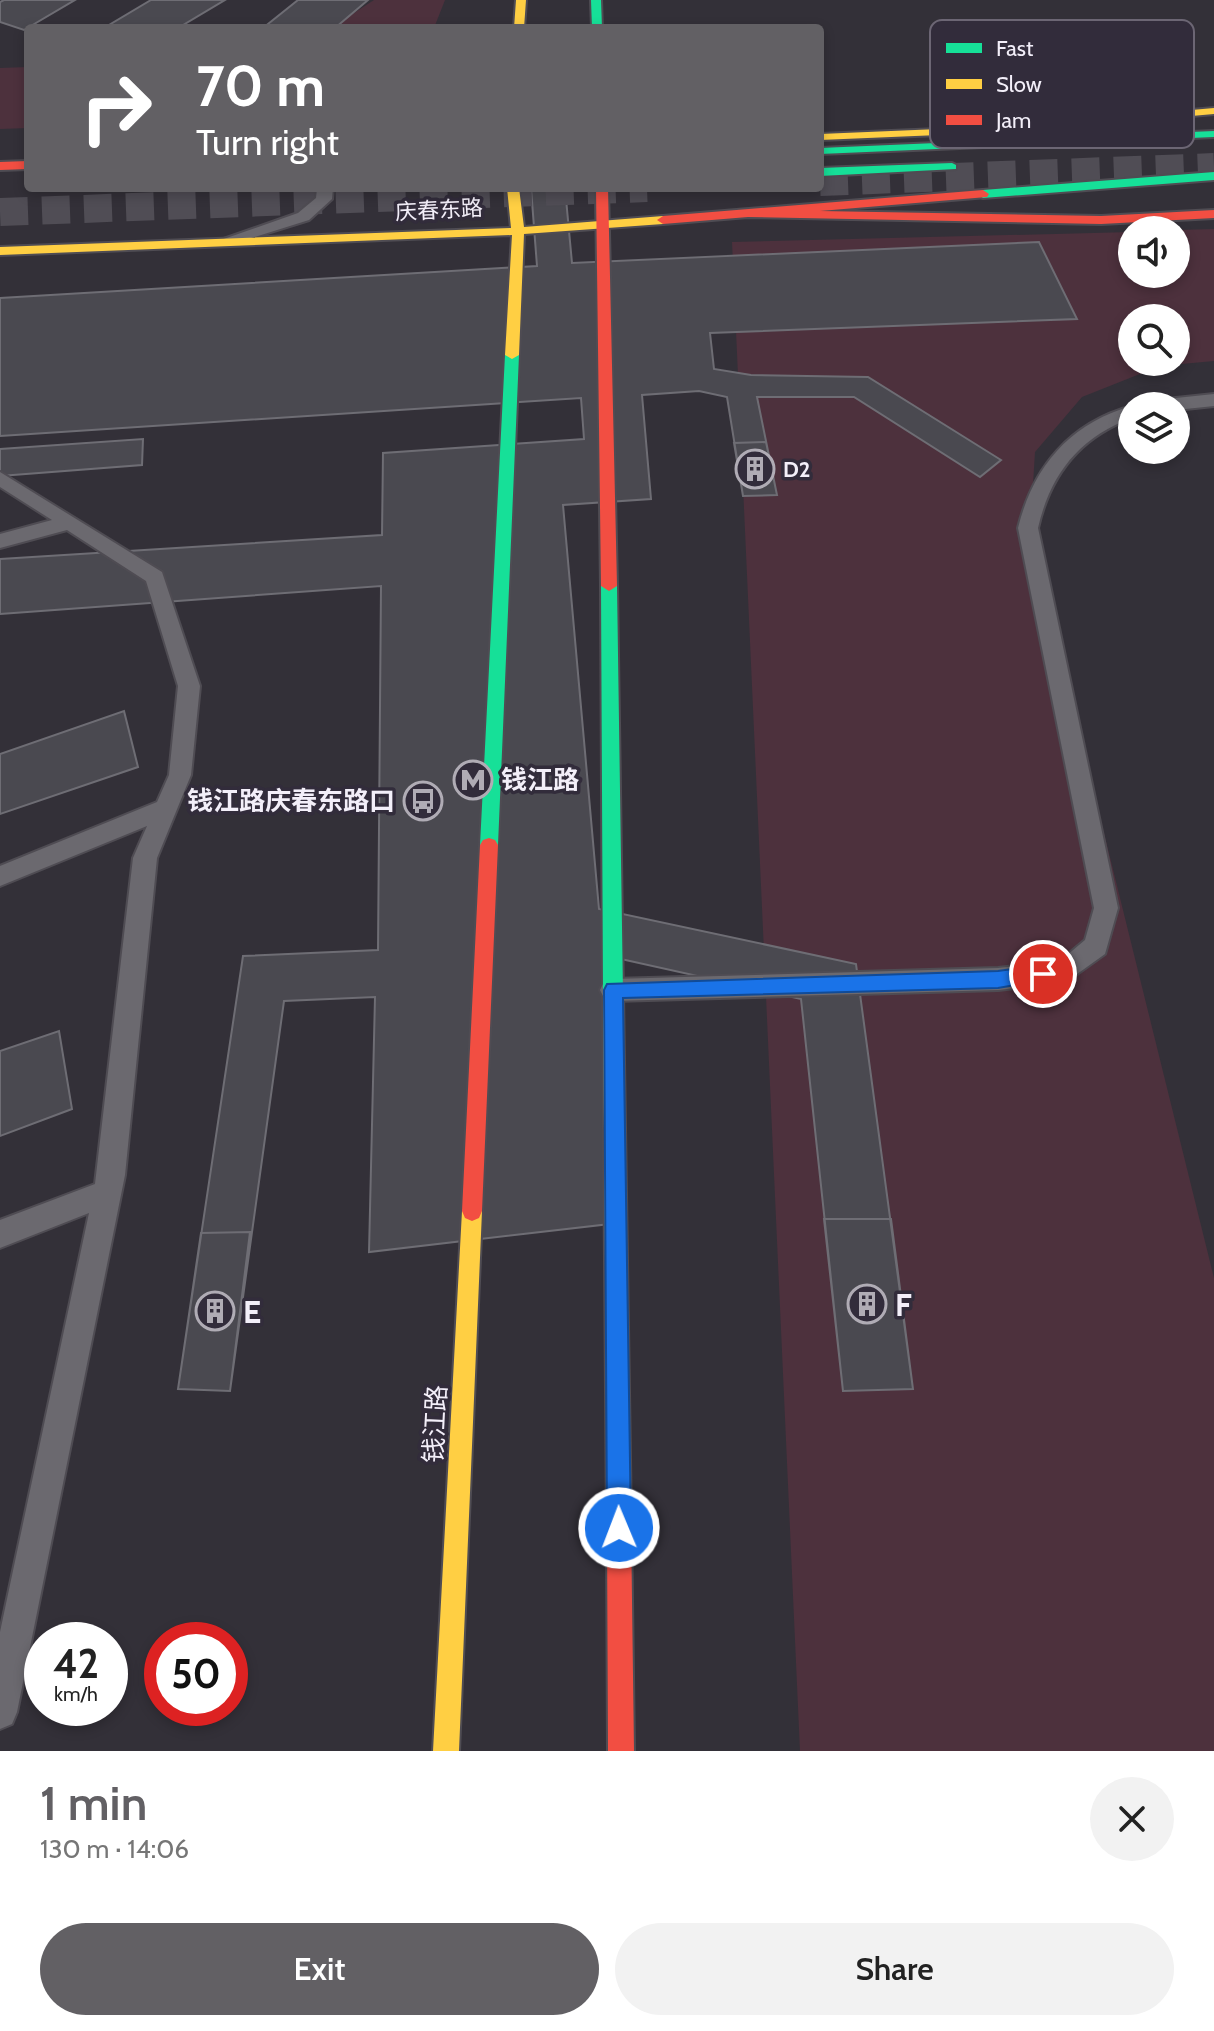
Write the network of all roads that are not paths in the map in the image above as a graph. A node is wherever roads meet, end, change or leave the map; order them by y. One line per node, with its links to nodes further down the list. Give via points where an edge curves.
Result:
1 (521, 0): 3 (main road)
2 (596, 0): 4 (main road)
3 (519, 24)
4 (597, 24)
5 (1214, 111): 6 (main road)
6 (1194, 113)
7 (930, 132): 11 (main road)
8 (1194, 134): 9 (lane)
9 (1214, 134): 10 (main road)
10 (1194, 135)
11 (824, 137)
12 (930, 146): 13 (main road)
13 (824, 151)
14 (24, 165): 15 (main road)
15 (0, 166)
16 (975, 166): 17 (main road)
17 (824, 172)
18 (1214, 176): 22 (main road, 庆春东路)
19 (326, 192): 26 (lane, via 322,206 293,222)
20 (513, 192): 25 (main road, 钱江路)
21 (602, 192): 24 (main road)
22 (742, 213): 23 (main road, via 1101,220); 24 (main road, 庆春东路)
23 (1214, 214)
24 (605, 223): 25 (main road, 庆春东路); 36 (main road)
25 (518, 231): 26 (main road, 庆春东路); 40 (main road, 钱江路)
26 (212, 245): 27 (main road, 庆春东路)
27 (0, 251)
28 (1214, 400): 29 (lane)
29 (1190, 403)
30 (1118, 419): 36 (lane, via 1053,461 1033,498 1028,528 1106,908 1096,946 1066,971 998,979)
31 (0, 478): 32 (lane)
32 (68, 523): 33 (lane); 34 (lane, via 155,577 189,686 180,775)
33 (0, 541)
34 (166, 808): 35 (lane); 37 (lane, via 145,858)
35 (0, 876)
36 (613, 990): 41 (main road)
37 (107, 1193): 38 (lane); 39 (lane)
38 (0, 1234)
39 (0, 1712)
40 (446, 1751)
41 (621, 1751)

